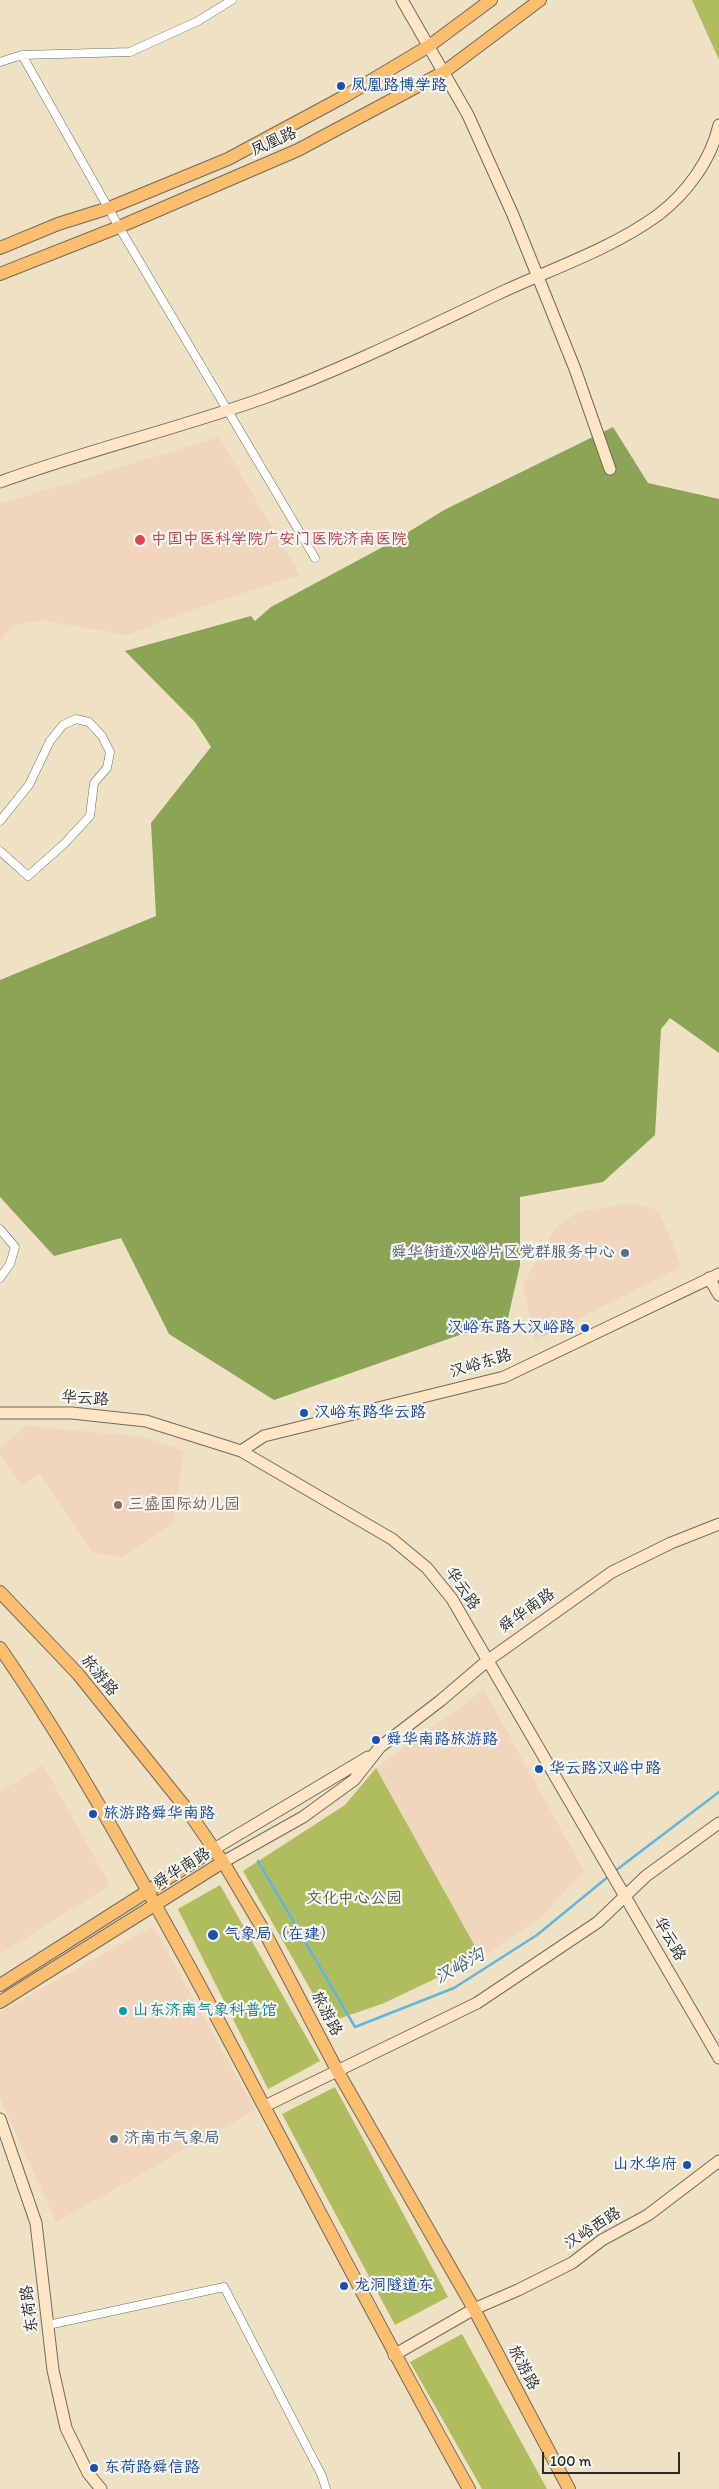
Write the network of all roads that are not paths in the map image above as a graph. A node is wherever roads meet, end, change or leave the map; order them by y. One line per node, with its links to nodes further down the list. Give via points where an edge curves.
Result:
1 (232, 0): 6 (street, via 198,21 130,52)
2 (402, 0): 5 (street)
3 (491, 0): 5 (main road, 凤凰路)
4 (540, 0): 8 (main road, 凤凰路)
5 (429, 46): 8 (street); 10 (main road, 凤凰路, via 347,95 228,159)
6 (22, 55): 7 (street); 10 (street)
7 (0, 62)
8 (444, 72): 11 (main road, 凤凰路, via 298,150); 14 (street, via 484,149)
9 (719, 125): 14 (street, via 714,145 698,173 658,215 563,266)
10 (108, 208): 11 (street); 12 (main road, 凤凰路)
11 (119, 227): 13 (main road, 凤凰路); 15 (street)
12 (0, 248)
13 (0, 274)
14 (537, 276): 15 (street, via 402,340); 16 (street, via 575,369)
15 (227, 411): 17 (street); 18 (street)
16 (610, 469)
17 (0, 482)
18 (315, 558)
19 (0, 821): 20 (street, via 29,786 50,741 63,725 76,719 89,722 102,736 110,752 107,768 94,783 90,816 28,876)
20 (0, 851)
21 (0, 1229): 23 (street, via 15,1248 10,1264)
22 (714, 1276): 24 (street); 26 (street, 汉峪东路, via 504,1377 264,1436)
23 (0, 1278)
24 (719, 1294)
25 (0, 1413): 26 (street, 华云路, via 72,1413 146,1421)
26 (241, 1451): 30 (street, 华云路, via 392,1539 427,1568 452,1599)
27 (719, 1524): 30 (street, 舜华南路, via 612,1572)
28 (0, 1592): 33 (main road, 旅游路, via 78,1674 185,1807)
29 (0, 1648): 35 (main road, via 39,1704)
30 (487, 1661): 31 (street, 舜华南路); 36 (street, 华云路)
31 (372, 1755): 33 (street, 舜华南路); 34 (street, 舜华南路, via 354,1780 303,1817)
32 (719, 1823): 36 (street, via 646,1876)
33 (214, 1849): 34 (main road, 旅游路); 35 (main road, 舜华南路)
34 (223, 1862): 37 (main road, 舜华南路); 41 (main road, 旅游路, via 264,1931)
35 (149, 1892): 37 (main road); 38 (main road, 舜华南路)
36 (626, 1895): 40 (street, 华云路); 41 (street, via 598,1922 477,2003)
37 (155, 1905): 39 (main road, 舜华南路); 42 (main road)
38 (0, 1985)
39 (0, 2002)
40 (719, 2058)
41 (338, 2072): 42 (street); 45 (main road, 旅游路)
42 (265, 2106): 47 (main road)
43 (0, 2119): 46 (street, 东荷路, via 36,2223)
44 (719, 2161): 45 (street, 汉峪西路, via 648,2214 602,2240 572,2263)
45 (474, 2309): 47 (street, 汉峪西路); 51 (main road, 旅游路)
46 (48, 2325): 48 (street, 东荷路, via 66,2428 88,2472); 49 (street, via 224,2287)
47 (394, 2355): 50 (main road)
48 (101, 2489)
49 (326, 2489)
50 (469, 2489)
51 (569, 2489)

